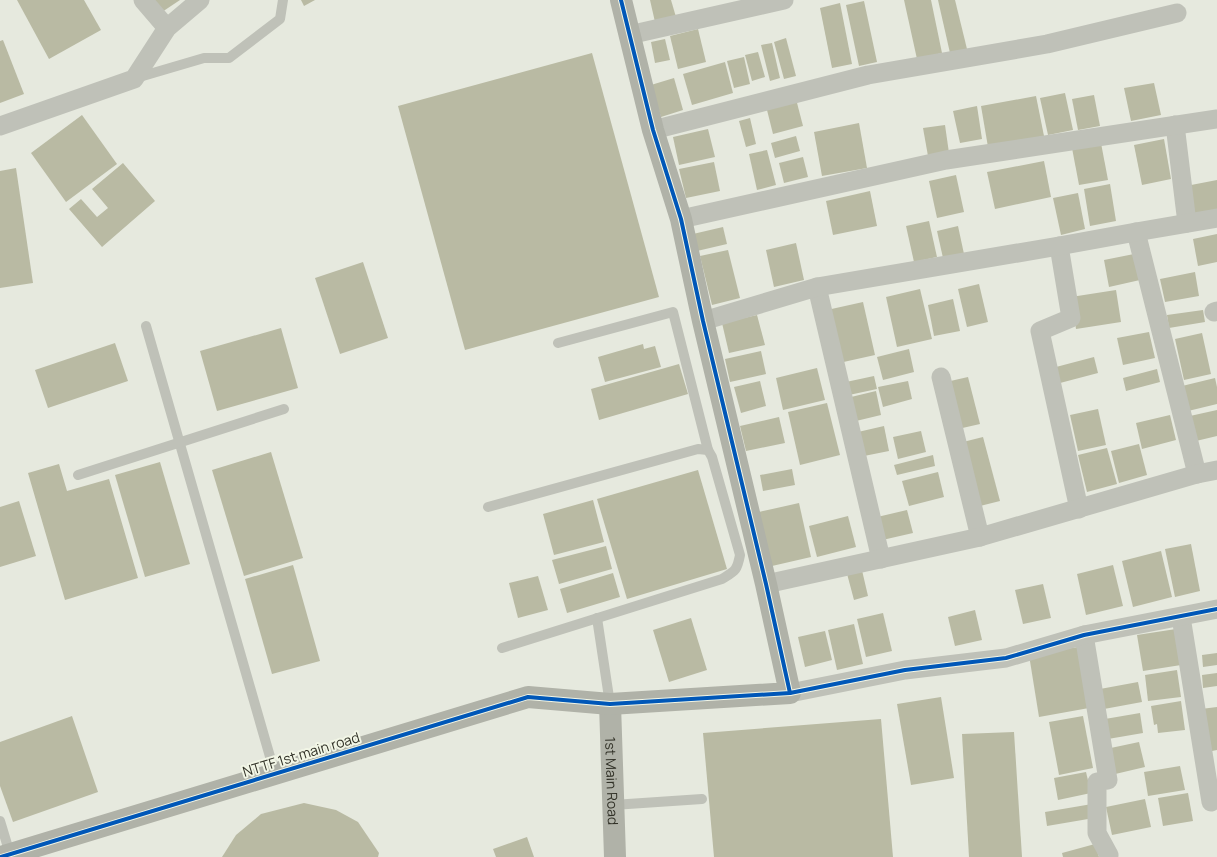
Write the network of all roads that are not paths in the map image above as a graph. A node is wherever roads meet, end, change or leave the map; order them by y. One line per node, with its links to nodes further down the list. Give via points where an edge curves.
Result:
1 (143, 0): 7 (street)
2 (200, 0): 7 (street)
3 (283, 0): 9 (lane, via 280,19 229,58 204,58)
4 (620, 0): 8 (street)
5 (784, 0): 8 (street)
6 (1177, 13): 13 (street, via 1047,44 868,75)
7 (168, 28): 9 (street)
8 (629, 35): 13 (street)
9 (134, 79): 12 (street)
10 (1217, 119): 11 (street)
11 (1175, 125): 14 (street, via 946,160); 16 (street)
12 (0, 126)
13 (653, 130): 14 (street)
14 (680, 218): 20 (street)
15 (1217, 218): 16 (street)
16 (1188, 223): 17 (street)
17 (1136, 232): 18 (street); 28 (street)
18 (1058, 246): 19 (street); 31 (street, via 1071,318 1040,331)
19 (817, 287): 20 (street); 33 (street)
20 (703, 321): 34 (street)
21 (146, 326): 25 (lane)
22 (558, 343): 26 (lane, via 673,312)
23 (941, 377): 32 (street)
24 (284, 409): 25 (lane)
25 (179, 442): 29 (lane); 42 (lane)
26 (708, 450): 30 (lane, via 698,449); 37 (lane, via 740,555 734,572 722,580)
27 (1217, 470): 28 (street)
28 (1197, 474): 31 (street)
29 (78, 475)
30 (488, 507)
31 (1079, 509): 32 (street)
32 (980, 537): 33 (street)
33 (881, 559): 34 (street)
34 (766, 584): 40 (street)
35 (1217, 609): 36 (street)
36 (1180, 616): 38 (street); 44 (street)
37 (597, 618): 39 (lane); 41 (lane)
38 (1084, 634): 40 (street, via 1006,658 905,670); 47 (street, via 1108,780 1097,782 1097,833)
39 (502, 648)
40 (790, 693): 41 (street, NTTF 1st main road)
41 (610, 704): 42 (street, NTTF 1st main road, via 528,697); 45 (street, 1st Main Road)
42 (275, 774): 48 (street, NTTF 1st main road)
43 (702, 799): 45 (lane)
44 (1211, 802)
45 (613, 805): 49 (street, 1st Main Road)
46 (0, 821): 48 (lane)
47 (1109, 855)
48 (5, 856)
49 (615, 857)

